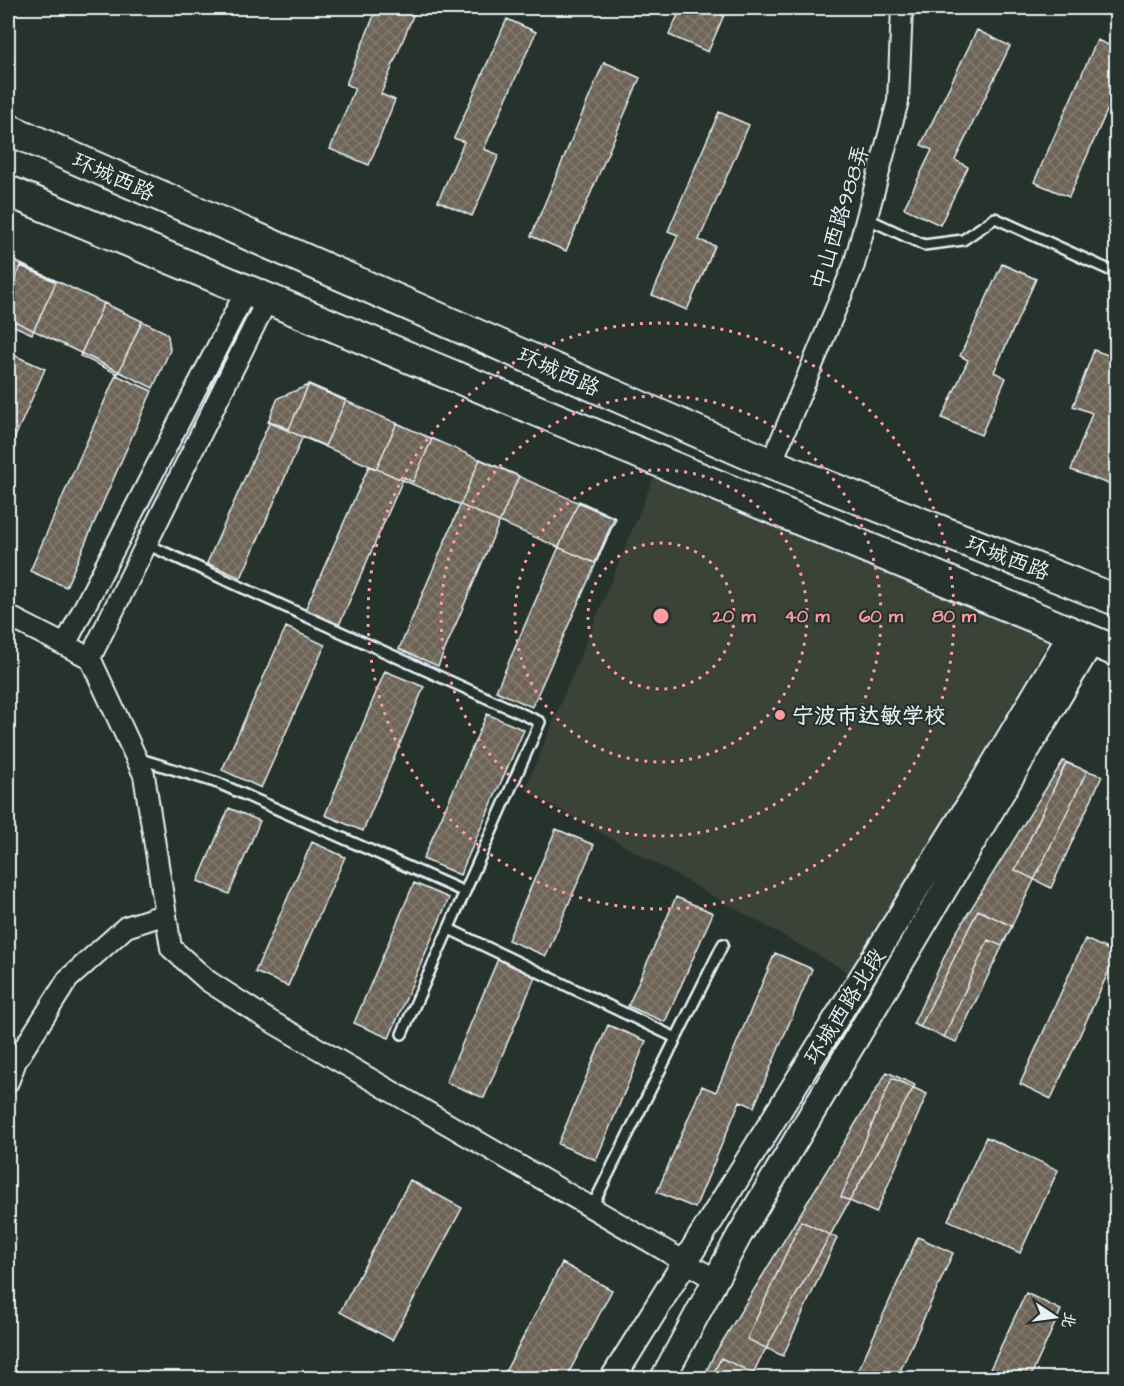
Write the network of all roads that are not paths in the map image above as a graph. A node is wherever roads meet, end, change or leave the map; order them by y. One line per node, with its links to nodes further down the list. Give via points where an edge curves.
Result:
1 (902, 8): 4 (street, 中山西路988弄, via 898,101)
2 (8, 129): 7 (main road, 环城西路)
3 (8, 191): 6 (main road, 环城西路)
4 (867, 218): 5 (lane, via 924,245 963,240 995,218); 7 (street, 中山西路988弄, via 854,265)
5 (1116, 273)
6 (256, 295): 8 (street); 11 (main road, 环城西路); 12 (street)
7 (771, 464): 9 (main road, 环城西路)
8 (146, 544): 13 (street); 15 (lane, via 540,722)
9 (1116, 600)
10 (8, 616): 12 (street)
11 (1094, 641): 23 (street, 环城西路北段, via 978,790); 24 (street, 环城西路北段)
12 (65, 645): 13 (street)
13 (90, 658): 14 (street)
14 (136, 757): 15 (lane, via 218,783); 16 (street, via 144,774)
15 (465, 892): 17 (lane)
16 (166, 914): 21 (street, via 126,927 68,979 16,1061); 22 (street, via 171,948 208,981)
17 (449, 929): 19 (lane); 20 (lane)
18 (723, 944): 20 (lane)
19 (402, 1034)
20 (676, 1038): 22 (lane)
21 (8, 1082)
22 (591, 1209): 23 (street)
23 (684, 1263): 24 (street); 25 (street, 环城西路北段)
24 (716, 1280): 26 (street, 环城西路北段)
25 (613, 1378)
26 (663, 1378)

